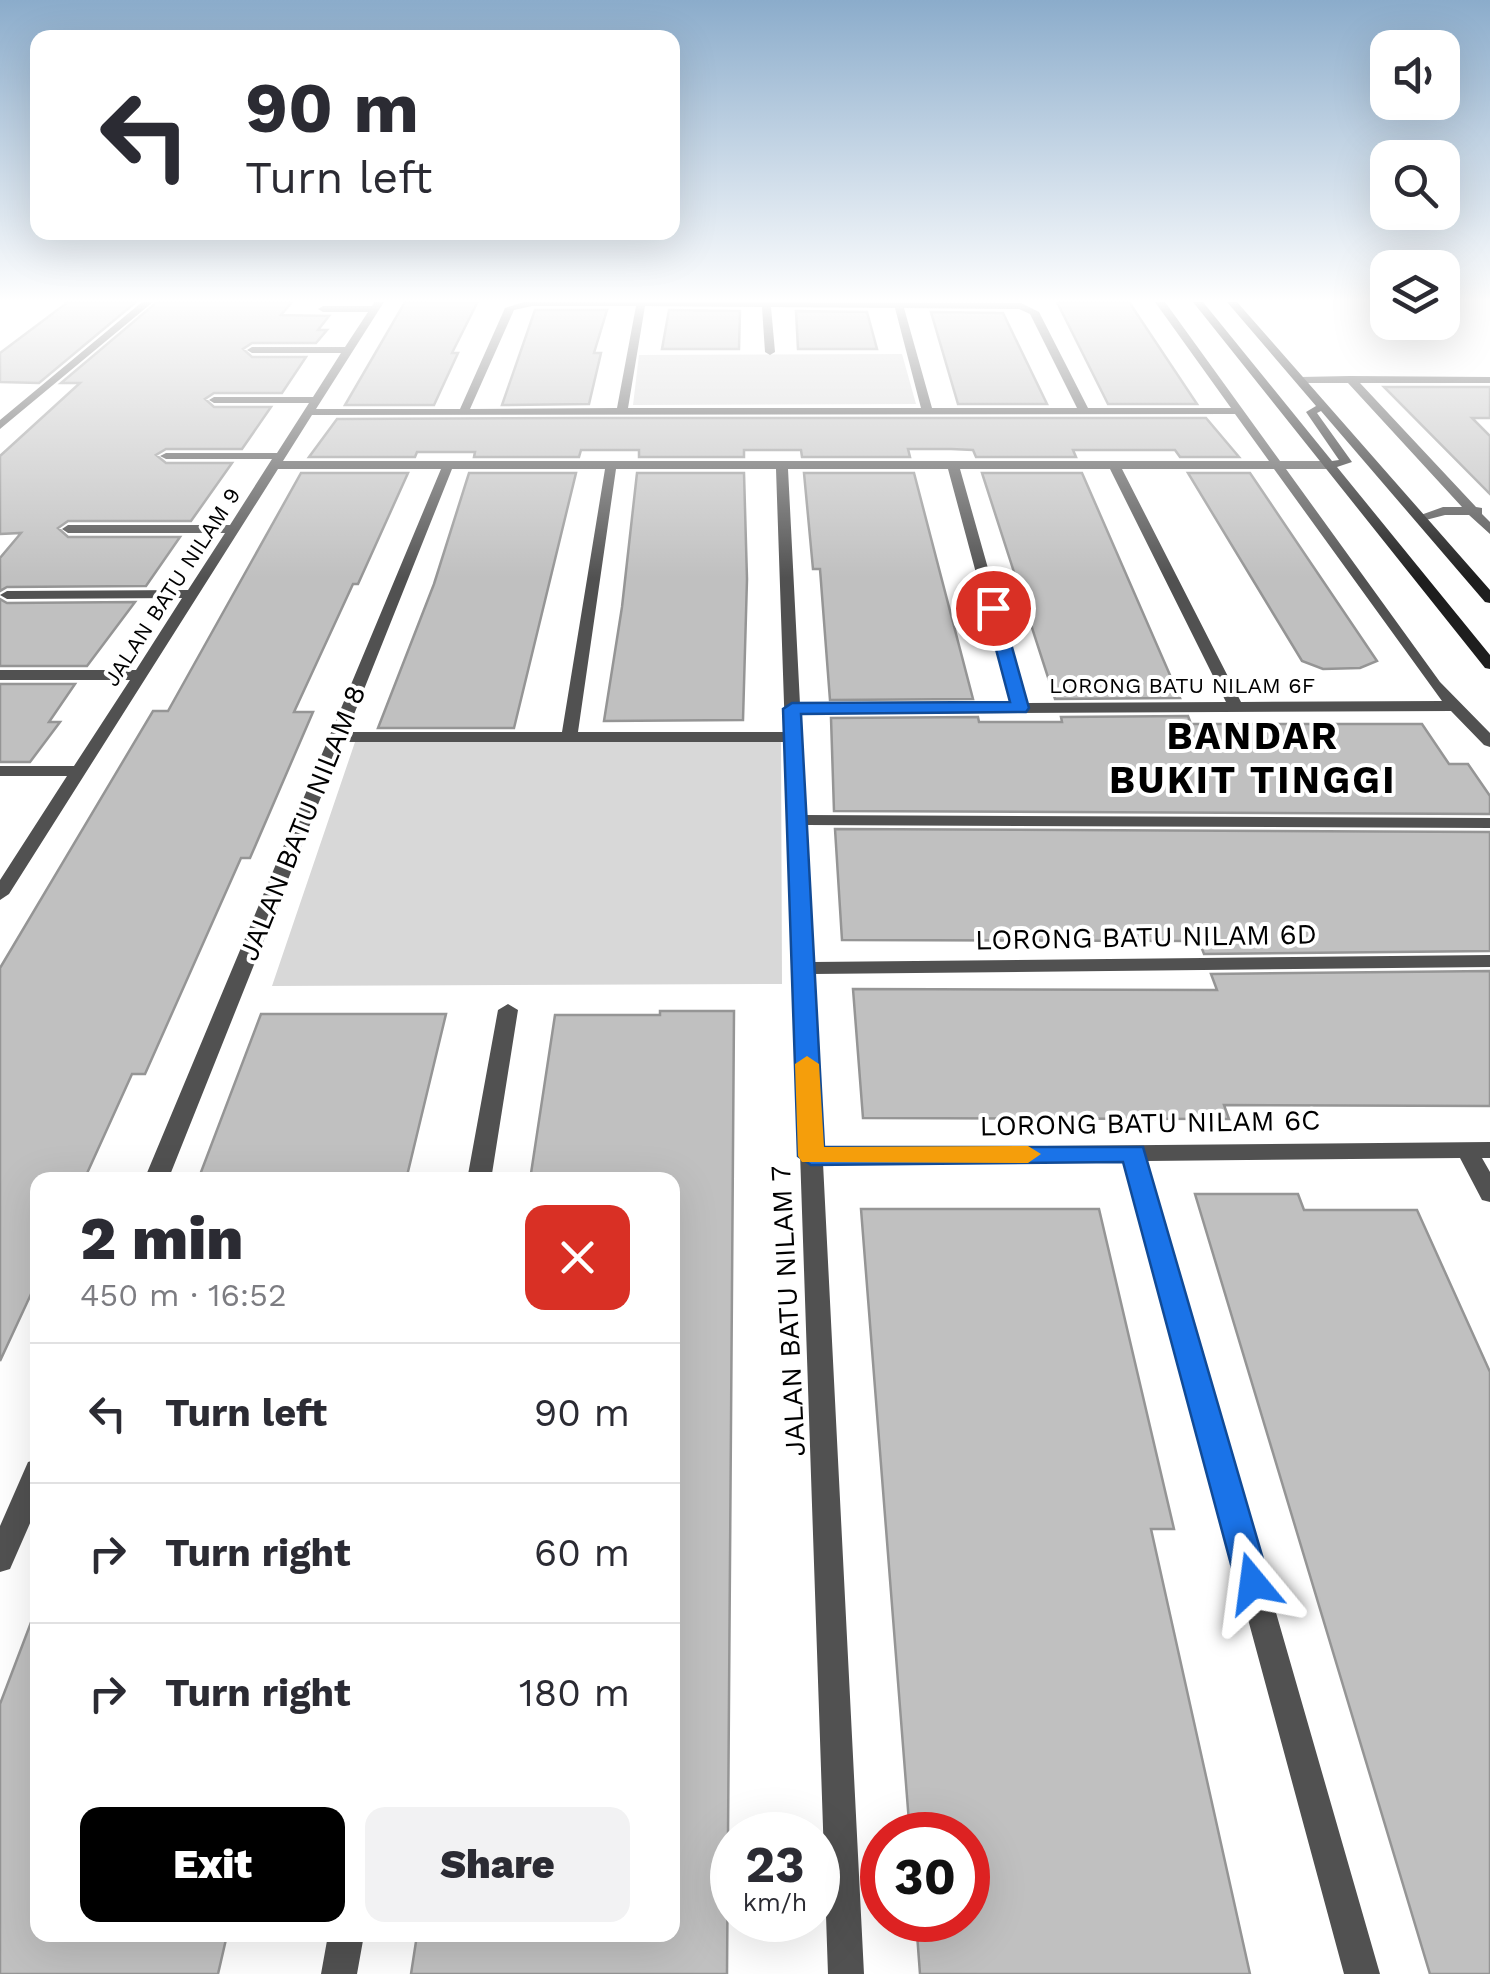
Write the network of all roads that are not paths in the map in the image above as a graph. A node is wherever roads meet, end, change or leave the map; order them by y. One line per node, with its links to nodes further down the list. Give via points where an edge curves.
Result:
1 (38, 394): 19 (street)
2 (320, 394): 12 (street, JALAN BATU NILAM 9)
3 (472, 394): 16 (street)
4 (625, 394): 17 (street)
5 (922, 394): 18 (street)
6 (1075, 394): 14 (street)
7 (1227, 394): 15 (street)
8 (1273, 394): 28 (main road)
9 (1312, 394): 13 (main road)
10 (1363, 394): 29 (street)
11 (214, 400): 12 (street)
12 (312, 406): 16 (street); 21 (street, JALAN BATU NILAM 9)
13 (1322, 406): 28 (main road, via 1312,412 1314,421 1346,462); 31 (main road)
14 (1084, 411): 15 (street); 18 (street)
15 (1239, 411): 27 (street)
16 (464, 412): 17 (street)
17 (622, 412): 18 (street)
18 (927, 412)
19 (0, 426)
20 (166, 456): 21 (street)
21 (277, 461): 22 (street); 33 (street, JALAN BATU NILAM 9)
22 (448, 465): 23 (street); 47 (street, JALAN BATU NILAM 8)
23 (611, 465): 24 (street); 45 (street)
24 (782, 465): 25 (street); 44 (street, JALAN BATU NILAM 7)
25 (954, 465): 26 (street); 43 (street)
26 (1114, 465): 27 (street); 42 (street)
27 (1276, 465): 28 (street); 41 (street)
28 (1330, 465): 38 (main road)
29 (1471, 510): 30 (street); 31 (street); 34 (street)
30 (1490, 511)
31 (1422, 519): 37 (main road)
32 (68, 529): 33 (street)
33 (234, 529): 36 (street, JALAN BATU NILAM 9)
34 (1490, 530)
35 (7, 594): 36 (street)
36 (192, 594): 39 (street, JALAN BATU NILAM 9)
37 (1490, 599)
38 (1490, 665)
39 (140, 674): 40 (street); 50 (street, JALAN BATU NILAM 9)
40 (0, 675)
41 (1452, 706): 42 (street, LORONG BATU NILAM 6F); 48 (street)
42 (1236, 707): 43 (street, LORONG BATU NILAM 6F)
43 (1020, 708): 44 (street, LORONG BATU NILAM 6F)
44 (792, 709): 46 (street, JALAN BATU NILAM 7)
45 (569, 737): 46 (street); 47 (street)
46 (793, 737): 51 (street, JALAN BATU NILAM 7)
47 (337, 738): 60 (street, JALAN BATU NILAM 8)
48 (1490, 742)
49 (0, 771): 50 (street)
50 (78, 771): 53 (street, JALAN BATU NILAM 9)
51 (796, 820): 52 (street); 55 (street, JALAN BATU NILAM 7)
52 (1490, 823)
53 (0, 893)
54 (1490, 961): 55 (street, LORONG BATU NILAM 6D)
55 (803, 968): 59 (street, JALAN BATU NILAM 7)
56 (508, 1010): 61 (street)
57 (1479, 1150): 58 (street, LORONG BATU NILAM 6C); 62 (street)
58 (1134, 1154): 59 (street, LORONG BATU NILAM 6C); 68 (street)
59 (811, 1156): 67 (street, JALAN BATU NILAM 7)
60 (159, 1172)
61 (479, 1172)
62 (1490, 1194)
63 (30, 1489): 64 (street)
64 (0, 1560)
65 (345, 1942): 66 (street)
66 (339, 1974)
67 (846, 1974)
68 (1362, 1974)

